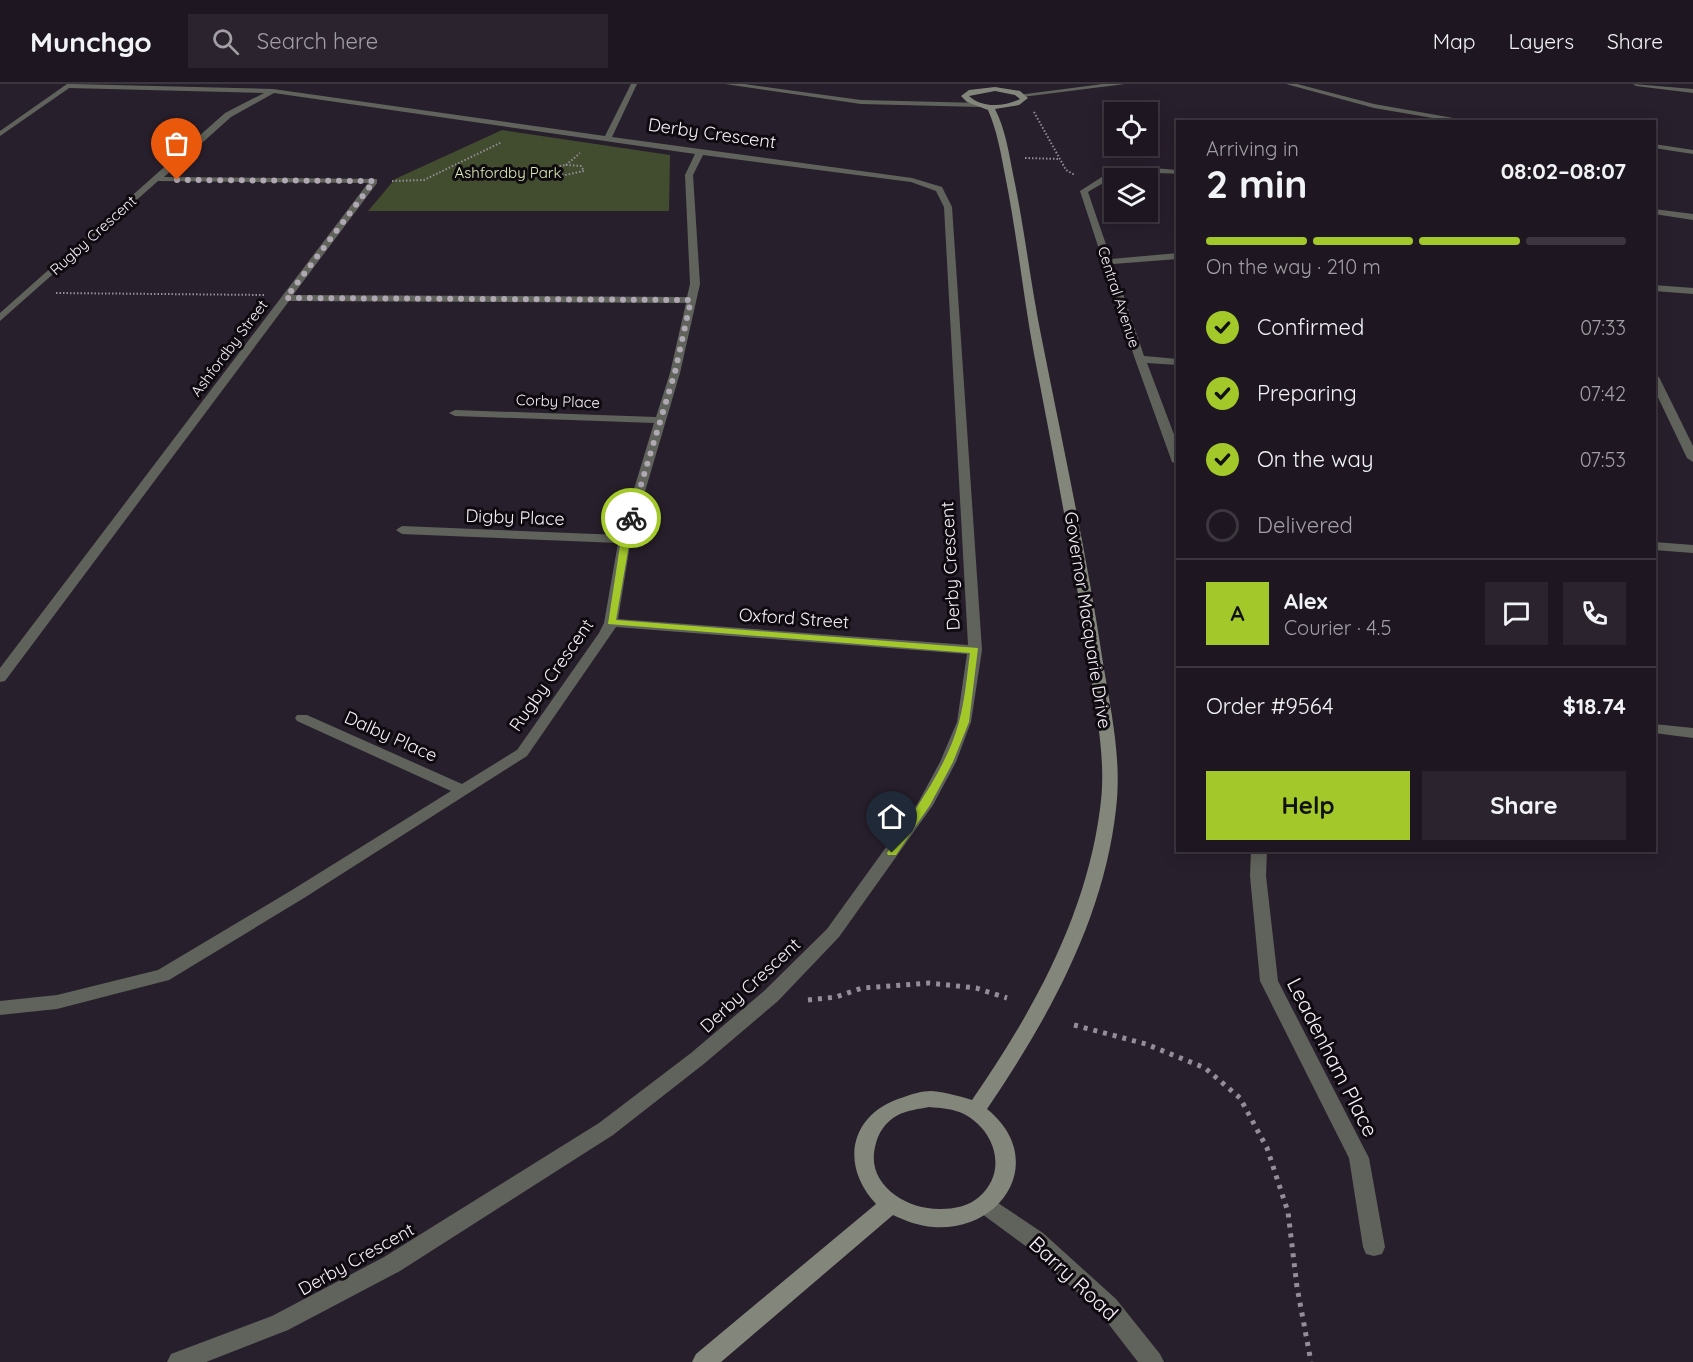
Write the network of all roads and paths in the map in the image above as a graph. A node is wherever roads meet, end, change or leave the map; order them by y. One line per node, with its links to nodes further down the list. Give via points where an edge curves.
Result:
1 (634, 84): 18 (street)
2 (728, 84): 12 (street)
3 (1122, 84): 11 (street)
4 (1289, 84): 15 (street, via 1365,104)
5 (1636, 84): 9 (street)
6 (71, 85): 8 (street, Derby Crescent); 16 (street)
7 (986, 87): 10 (main road); 11 (main road)
8 (273, 91): 18 (street, Derby Crescent); 28 (street, Rugby Crescent, via 228,115)
9 (1693, 91)
10 (972, 92): 12 (street, via 909,99); 13 (main road, Governor Macquarie Drive, via 966,99)
11 (1022, 95): 13 (main road, via 1023,100 1014,104)
12 (826, 96): 13 (street, via 872,103)
13 (985, 105): 63 (main road, Governor Macquarie Drive, via 996,116 1007,162 1029,304 1088,605 1109,749 1110,786 1097,869 1064,963 1002,1074)
14 (1034, 111): 24 (path)
15 (1461, 120)
16 (0, 134)
17 (510, 138): 29 (path, via 424,180)
18 (608, 138): 21 (street, Derby Crescent)
19 (1656, 146): 22 (street)
20 (584, 150): 25 (path)
21 (700, 152): 38 (street, Rugby Crescent, via 689,175 695,284); 52 (street, Derby Crescent, via 912,180 943,194 948,207)
22 (1693, 152)
23 (1024, 158): 24 (path)
24 (1060, 159): 27 (path, via 1066,170)
25 (566, 165): 25 (path, via 581,166 584,169 571,175 549,172)
26 (1176, 172): 33 (street, Central Avenue, via 1128,169 1111,174 1084,191)
27 (1084, 176)
28 (155, 179): 29 (street); 39 (street, Rugby Crescent)
29 (374, 181): 37 (street, Ashfordby Street)
30 (1656, 210): 31 (street)
31 (1693, 217)
32 (1176, 256): 33 (street)
33 (1107, 262): 40 (street, Central Avenue)
34 (1656, 288): 35 (street)
35 (1693, 291)
36 (52, 293): 37 (path)
37 (286, 298): 38 (street); 53 (street, Ashfordby Street)
38 (691, 300): 44 (street, Rugby Crescent)
39 (0, 318)
40 (1140, 359): 41 (street); 45 (street, Central Avenue)
41 (1176, 362)
42 (1656, 381): 46 (street)
43 (455, 413): 44 (street, Corby Place)
44 (660, 420): 48 (street, Rugby Crescent)
45 (1176, 457)
46 (1693, 458)
47 (402, 530): 48 (street, Digby Place)
48 (626, 539): 51 (street, Rugby Crescent)
49 (1656, 546): 50 (street)
50 (1693, 549)
51 (611, 622): 52 (street, Oxford Street); 57 (street, Rugby Crescent, via 522,753)
52 (975, 650): 67 (street, Derby Crescent, via 964,722 925,805 833,933 771,996 606,1129 392,1264 280,1323)
53 (0, 678)
54 (302, 718): 57 (street, Dalby Place)
55 (1656, 728): 56 (street)
56 (1693, 733)
57 (463, 790): 61 (street, Rugby Crescent, via 163,975 57,1002)
58 (1259, 852): 66 (street, Leadenham Place, via 1269,981 1359,1158)
59 (1007, 998): 60 (path, via 976,988 929,982 862,988 836,997)
60 (808, 1000)
61 (0, 1008)
62 (1074, 1025): 70 (path, via 1146,1044 1205,1068 1240,1098 1267,1148 1288,1212)
63 (975, 1111): 64 (main road, via 953,1102 929,1100 906,1103 885,1113 871,1129 863,1148 864,1168 873,1188); 65 (main road, via 1002,1138 1007,1156 1006,1174)
64 (890, 1205): 65 (main road, via 913,1216 938,1219 963,1216); 68 (main road)
65 (985, 1205): 69 (street, Barry Road, via 1035,1240 1108,1306)
66 (1374, 1247)
67 (179, 1362)
68 (704, 1362)
69 (1152, 1362)
70 (1311, 1362)

